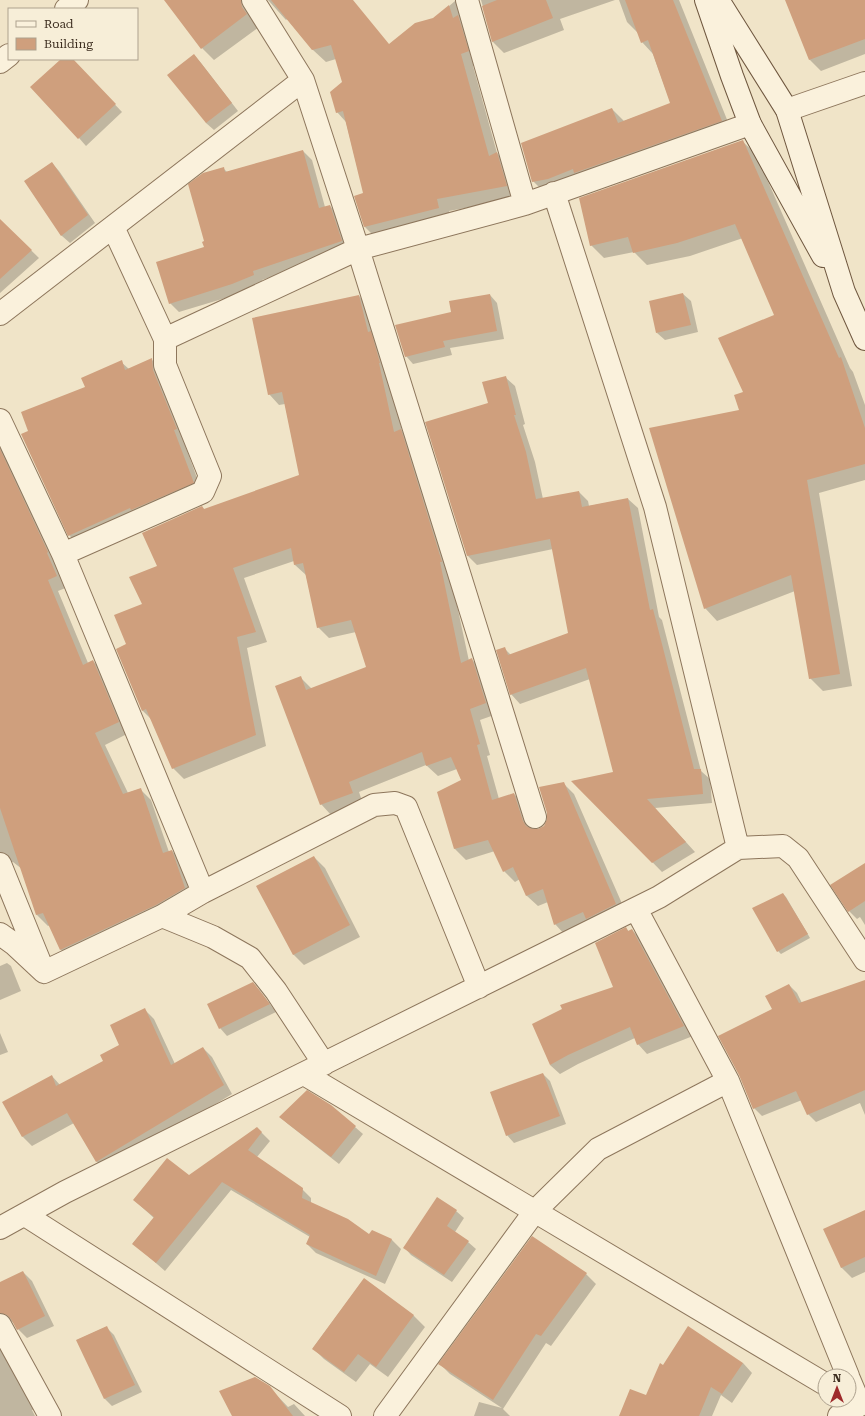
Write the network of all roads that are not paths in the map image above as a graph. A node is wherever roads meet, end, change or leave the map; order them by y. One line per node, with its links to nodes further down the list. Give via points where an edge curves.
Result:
1 (77, 0): 6 (street)
2 (252, 0): 9 (street)
3 (467, 0): 14 (street)
4 (706, 0): 12 (street)
5 (718, 0): 11 (street)
6 (67, 8)
7 (8, 56): 8 (street)
8 (0, 62)
9 (303, 80): 15 (street); 16 (street)
10 (865, 83): 11 (street)
11 (787, 110): 17 (street)
12 (750, 124): 13 (street); 17 (street)
13 (554, 193): 14 (street); 24 (street, via 655,507)
14 (525, 204): 16 (street)
15 (113, 227): 18 (street); 19 (street)
16 (358, 249): 19 (street); 23 (street)
17 (844, 292): 20 (street)
18 (0, 314)
19 (165, 339): 22 (street, via 165,365 210,476 203,492)
20 (865, 339)
21 (0, 420): 22 (street)
22 (63, 554): 26 (street)
23 (535, 817)
24 (738, 848): 27 (street); 30 (street, via 783,846 798,858)
25 (0, 864): 31 (street)
26 (203, 892): 28 (street); 32 (street, via 374,805 395,803 406,807)
27 (636, 909): 32 (street); 35 (street)
28 (162, 916): 31 (street); 33 (street, via 213,937 250,958 276,991)
29 (0, 934): 31 (street)
30 (865, 960)
31 (44, 972)
32 (479, 987): 33 (street)
33 (324, 1064): 34 (street)
34 (304, 1074): 36 (street); 37 (street, via 65,1192)
35 (728, 1081): 36 (street, via 598,1149); 40 (street)
36 (535, 1211): 41 (street); 43 (street)
37 (25, 1215): 38 (street); 45 (street)
38 (0, 1228)
39 (0, 1325): 44 (street)
40 (844, 1368)
41 (817, 1379)
42 (858, 1401): 46 (street)
43 (389, 1415)
44 (50, 1416)
45 (340, 1416)
46 (839, 1416)

